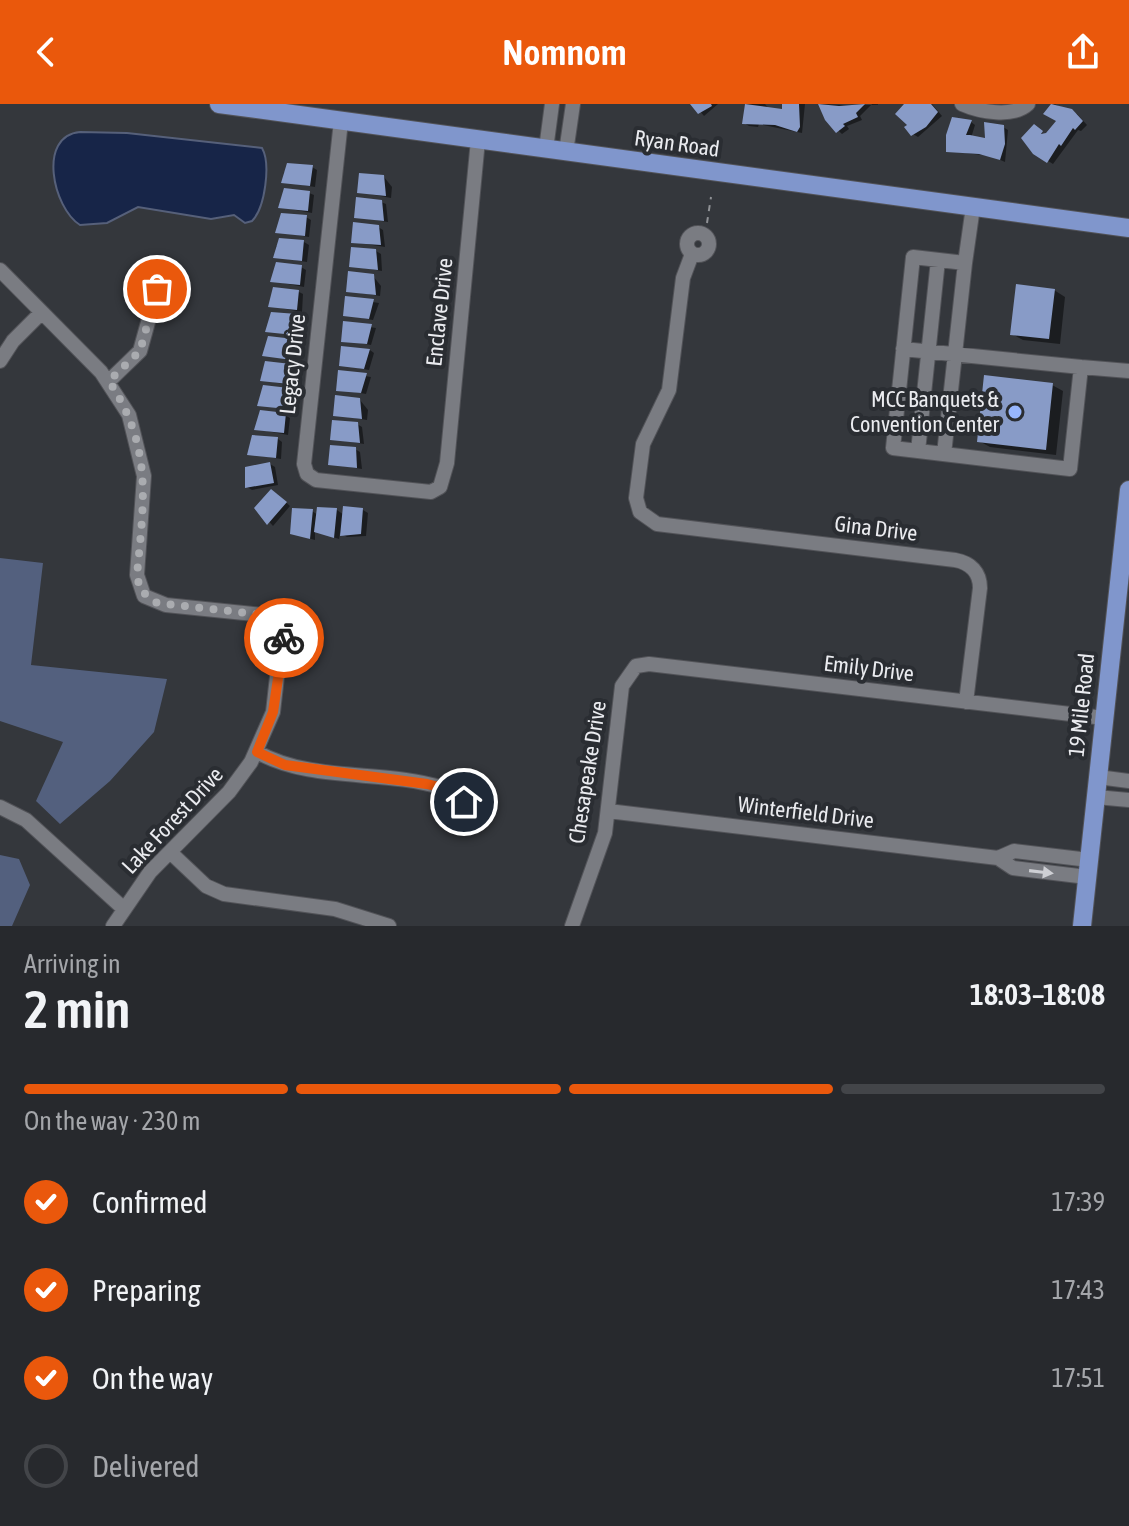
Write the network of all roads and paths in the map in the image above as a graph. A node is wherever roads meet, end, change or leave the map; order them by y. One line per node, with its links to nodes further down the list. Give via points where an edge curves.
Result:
1 (219, 104): 6 (main road, Ryan Road)
2 (552, 104): 8 (street)
3 (573, 104): 9 (street)
4 (962, 104): 5 (street, via 1007,112)
5 (1028, 104)
6 (341, 121): 7 (main road, Ryan Road); 29 (street, Legacy Drive, via 304,470 316,480 431,492)
7 (478, 140): 8 (main road, Ryan Road); 29 (street, Enclave Drive, via 447,463)
8 (546, 149): 9 (main road, Ryan Road)
9 (566, 152): 11 (main road, Ryan Road)
10 (711, 197): 12 (path)
11 (973, 207): 13 (main road, Ryan Road); 16 (street)
12 (707, 223)
13 (1129, 228)
14 (692, 254): 32 (street, Gina Drive, via 683,278 669,390 643,444 636,498 640,512 657,524 969,565 980,588)
15 (938, 260): 16 (street); 20 (street, via 913,257); 21 (street)
16 (965, 263): 22 (street)
17 (0, 270): 18 (street)
18 (41, 313): 23 (street); 26 (street)
19 (150, 315): 26 (street, via 140,351)
20 (903, 349): 21 (street); 27 (street, via 893,448)
21 (928, 351): 22 (street); 27 (street)
22 (955, 352): 24 (street); 28 (street)
23 (0, 361)
24 (1081, 367): 25 (street); 28 (street, via 1070,469)
25 (1129, 371)
26 (109, 381): 34 (street, Lake Forest Drive, via 129,415 143,467 140,590 157,603 280,619 284,629 276,697)
27 (918, 451): 28 (street)
28 (944, 454)
29 (440, 487)
30 (1129, 490): 33 (main road, 19 Mile Road)
31 (631, 670): 32 (street, Emily Drive, via 649,664); 41 (street, Chesapeake Drive, via 622,686)
32 (966, 702): 33 (street, Emily Drive)
33 (1104, 718): 35 (main road, 19 Mile Road)
34 (257, 752): 37 (street, via 285,765); 42 (street, Lake Forest Drive, via 229,792)
35 (1098, 777): 36 (street); 38 (main road, 19 Mile Road)
36 (1129, 781)
37 (443, 788)
38 (1096, 797): 39 (street); 43 (main road, 19 Mile Road)
39 (1129, 800)
40 (0, 807): 44 (street, via 26,820)
41 (608, 811): 43 (street, Winterfield Drive, via 998,858 1013,868); 47 (street, Chesapeake Drive)
42 (170, 852): 44 (street, Lake Forest Drive); 46 (street, via 206,886 224,894 335,909)
43 (1088, 868): 48 (main road, 19 Mile Road)
44 (124, 909): 45 (street, Lake Forest Drive)
45 (113, 926)
46 (389, 926)
47 (572, 926)
48 (1082, 926)

